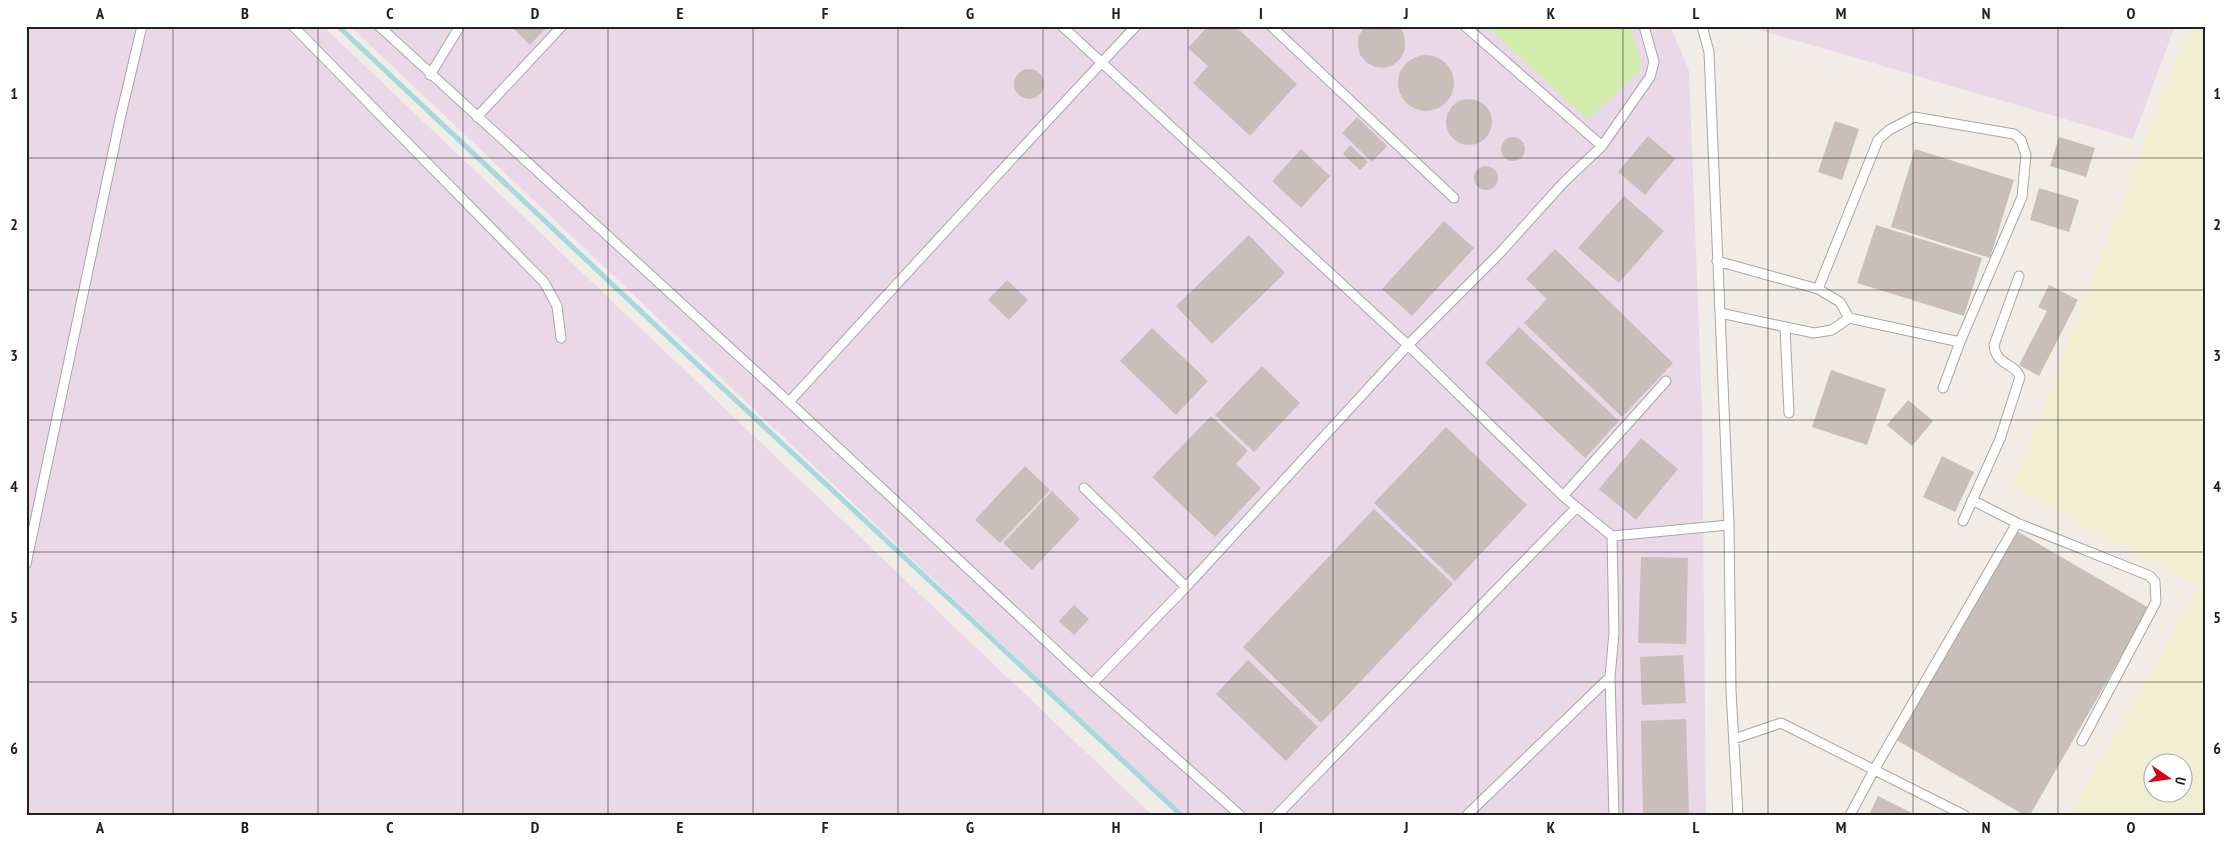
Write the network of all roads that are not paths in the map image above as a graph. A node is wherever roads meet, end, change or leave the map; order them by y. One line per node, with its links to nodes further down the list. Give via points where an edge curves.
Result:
1 (142, 26): 38 (lane)
2 (293, 26): 23 (lane, via 544,282 556,306)
3 (379, 26): 13 (lane)
4 (460, 26): 13 (lane)
5 (562, 26): 14 (lane)
6 (1062, 26): 12 (lane)
7 (1136, 26): 12 (lane)
8 (1271, 26): 16 (lane)
9 (1465, 26): 15 (lane)
10 (1644, 26): 15 (lane, via 1654,62 1650,77)
11 (1702, 26): 17 (lane, via 1708,52)
12 (1101, 63): 25 (lane); 28 (lane)
13 (430, 75): 14 (lane)
14 (477, 117): 28 (lane)
15 (1602, 146): 25 (lane)
16 (1454, 198)
17 (1717, 262): 19 (lane); 20 (lane)
18 (2019, 276): 32 (lane, via 1994,352 2020,377 2000,439)
19 (1818, 289): 21 (lane, via 1840,302); 24 (lane, via 1878,140 1889,130 1914,117 2014,134 2021,140 2026,155 2022,197)
20 (1720, 313): 22 (lane); 36 (lane)
21 (1849, 318): 22 (lane, via 1832,330 1814,333); 24 (lane)
22 (1785, 328): 29 (lane)
23 (561, 338)
24 (1960, 342): 27 (lane)
25 (1408, 345): 31 (lane); 39 (lane)
26 (1666, 381): 31 (lane)
27 (1943, 388)
28 (788, 402): 41 (lane)
29 (1789, 412)
30 (1084, 488): 39 (lane)
31 (1563, 496): 33 (lane)
32 (1972, 500): 34 (lane); 35 (lane)
33 (1576, 508): 37 (lane); 46 (lane)
34 (1963, 521)
35 (2017, 523): 43 (lane, via 2150,576 2155,582 2156,602); 44 (lane)
36 (1729, 525): 37 (lane); 42 (lane, via 1730,691)
37 (1612, 536): 40 (lane, via 1614,633)
38 (26, 564)
39 (1186, 587): 41 (lane)
40 (1610, 677): 47 (lane); 48 (lane)
41 (1092, 684): 45 (lane)
42 (1734, 739): 44 (lane, via 1781,723); 49 (lane)
43 (2082, 741)
44 (1870, 768): 50 (lane); 51 (lane)
45 (1240, 815)
46 (1277, 815)
47 (1467, 815)
48 (1614, 815)
49 (1738, 815)
50 (1850, 815)
51 (1964, 815)

